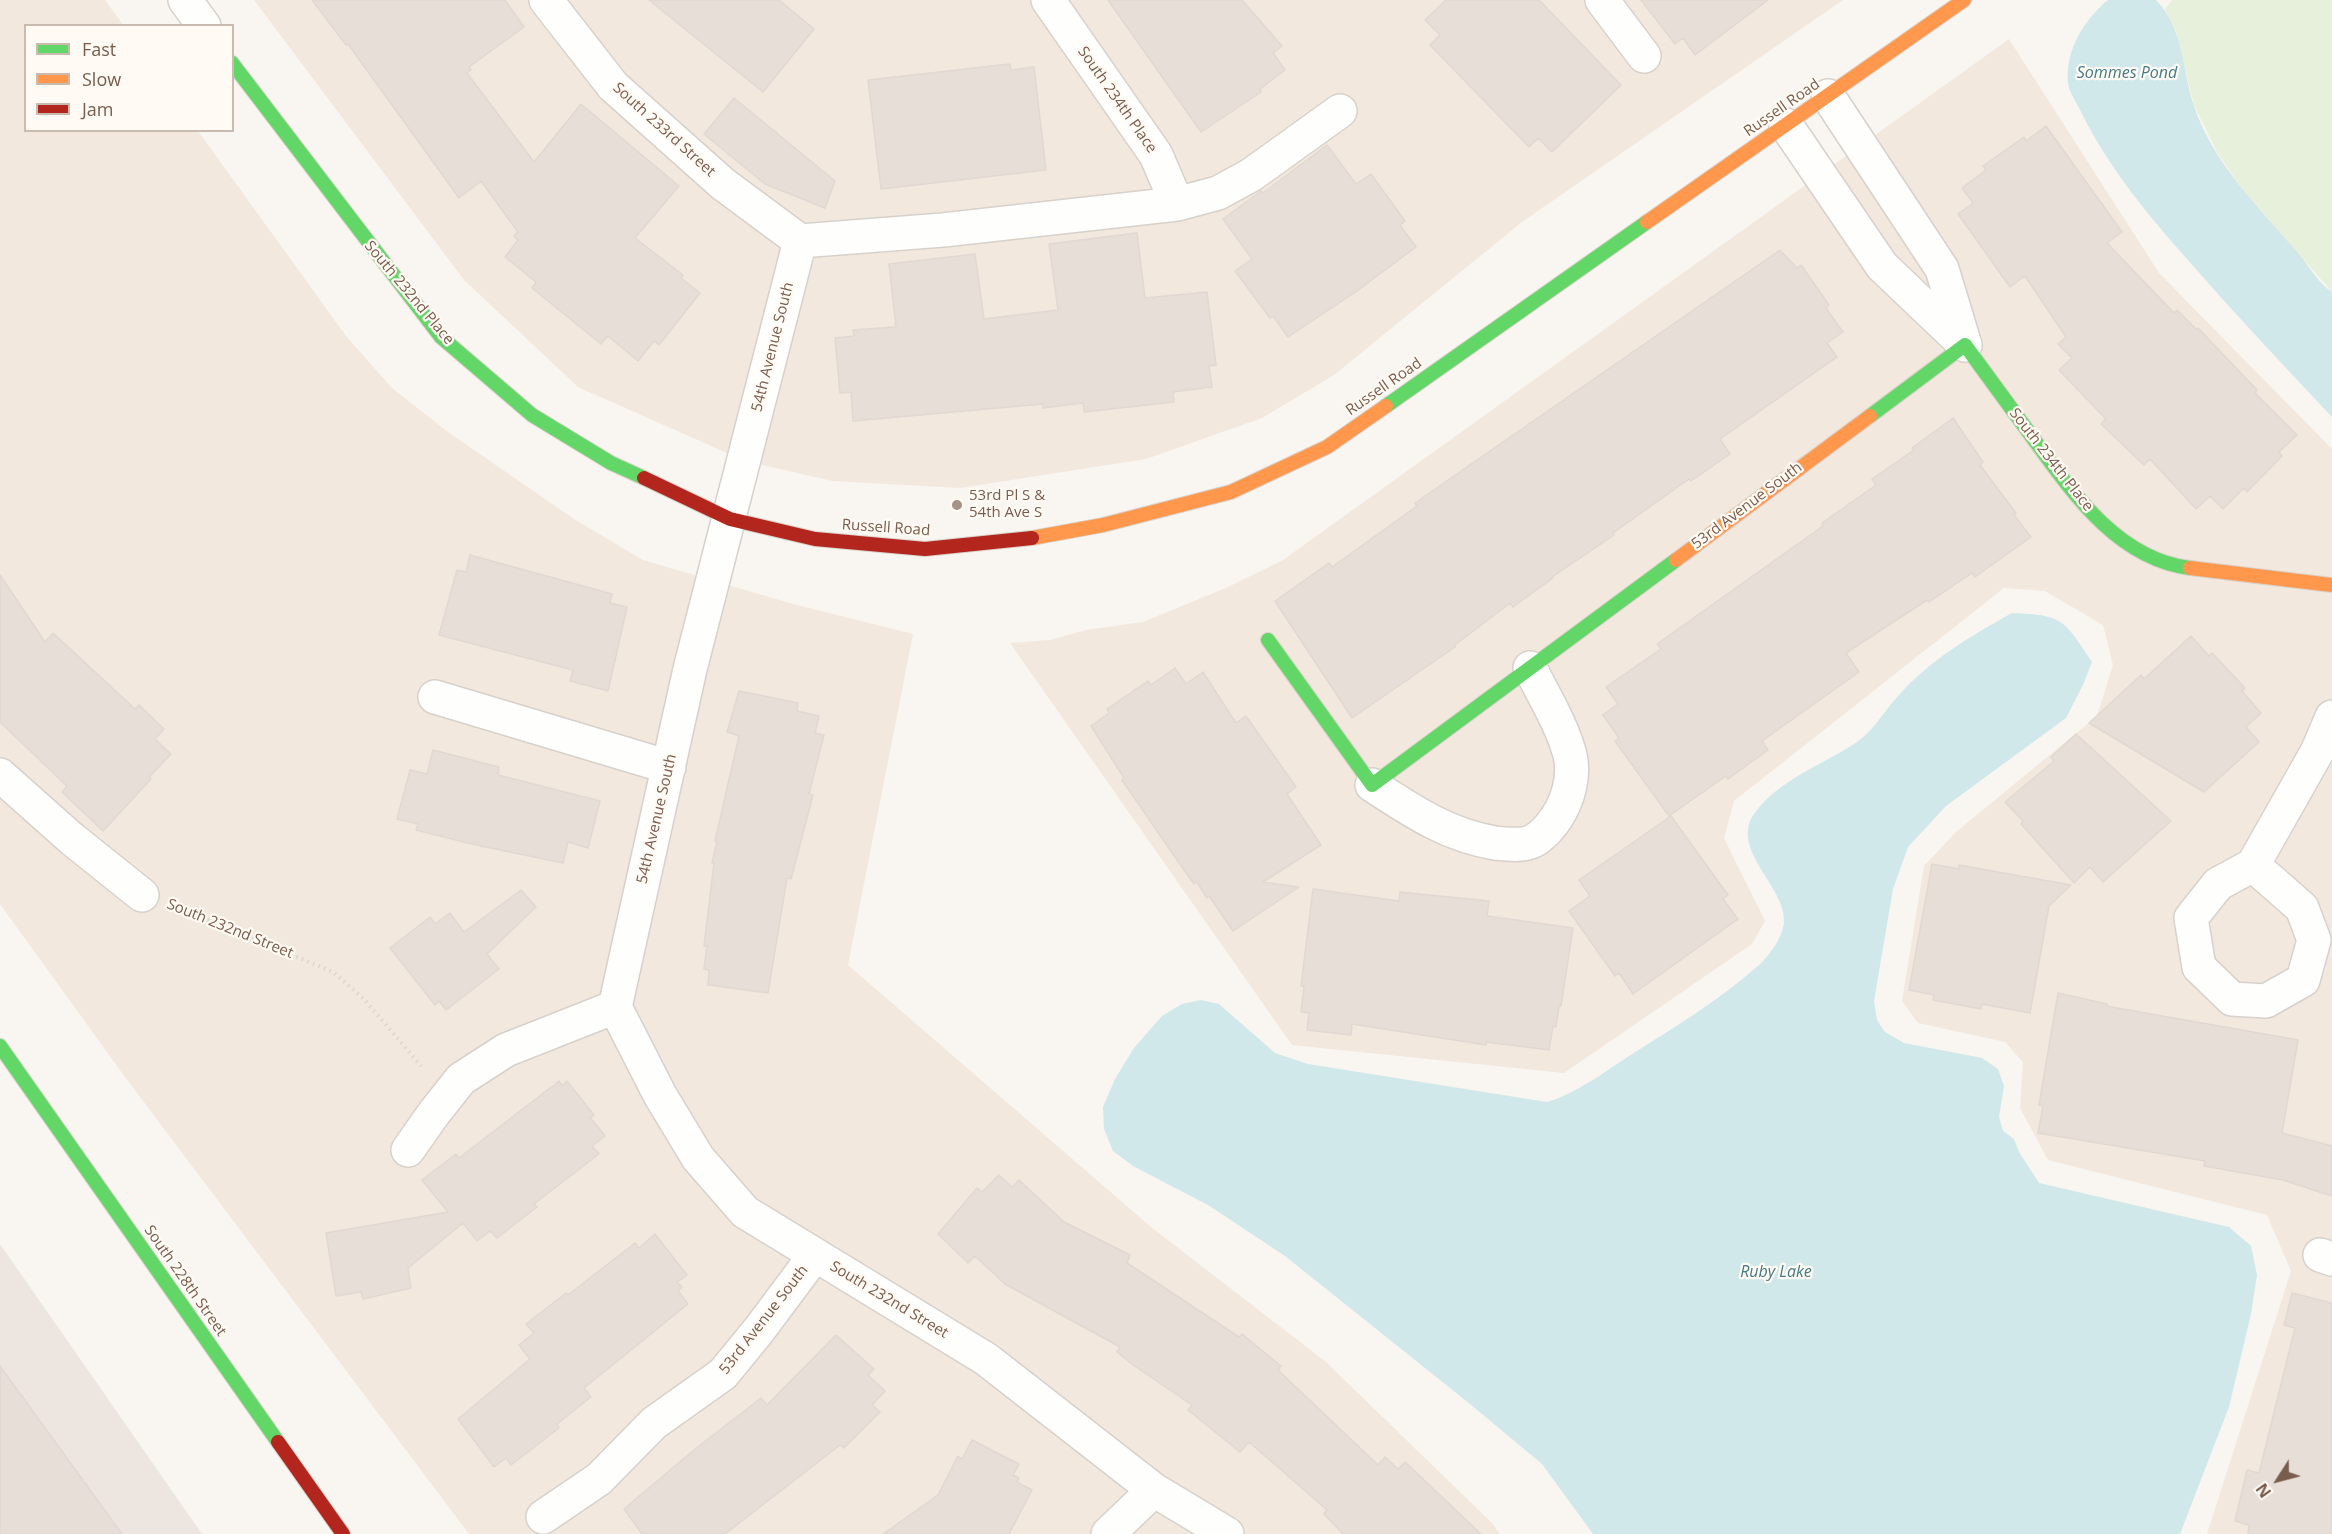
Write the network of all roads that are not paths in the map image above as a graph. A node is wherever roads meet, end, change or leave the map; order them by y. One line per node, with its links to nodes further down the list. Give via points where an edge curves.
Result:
1 (185, 0): 6 (street)
2 (546, 0): 13 (street, South 233rd Street, via 613,86 723,184)
3 (1048, 0): 12 (street, South 234th Place, via 1156,156)
4 (1602, 0): 7 (street)
5 (1963, 0): 9 (street, Russell Road)
6 (203, 24)
7 (1644, 56)
8 (234, 66): 15 (street, South 232nd Place, via 441,337 532,416 611,463)
9 (1828, 96): 11 (street, Russell Road); 14 (street, South 234th Place, via 1942,269)
10 (1340, 111): 12 (street, via 1251,175 1218,193)
11 (1786, 125): 14 (street, South 234th Place, via 1882,266); 15 (street, Russell Road, via 1327,447 1231,492 1103,525 1022,540 925,549 815,539)
12 (1177, 204): 13 (street, via 943,230)
13 (800, 241): 15 (street, 54th Avenue South)
14 (1965, 345): 16 (street, South 234th Place, via 2068,488 2101,523 2140,551 2174,566); 18 (street, 53rd Avenue South)
15 (730, 519): 21 (street, 54th Avenue South)
16 (2332, 585)
17 (1268, 640): 23 (street)
18 (1530, 668): 23 (street, 53rd Avenue South); 23 (street, via 1562,733 1572,771 1563,808 1551,827 1531,842 1508,844 1472,839 1429,822)
19 (435, 697): 21 (street)
20 (2332, 717): 24 (street, via 2317,752)
21 (669, 766): 26 (street, 54th Avenue South)
22 (0, 775): 25 (street)
23 (1372, 785)
24 (2253, 865)
25 (142, 894)
26 (615, 1007): 28 (street, via 507,1050 460,1079); 29 (street, South 232nd Street, via 698,1158 745,1212)
27 (3, 1058): 32 (street, South 228th Street)
28 (408, 1150)
29 (815, 1255): 30 (street, South 232nd Street, via 986,1359); 31 (street, 53rd Avenue South, via 723,1374 654,1423 598,1479)
30 (1154, 1490): 33 (street); 34 (street, South 232nd Street)
31 (543, 1517)
32 (343, 1534)
33 (1108, 1534)
34 (1227, 1534)

